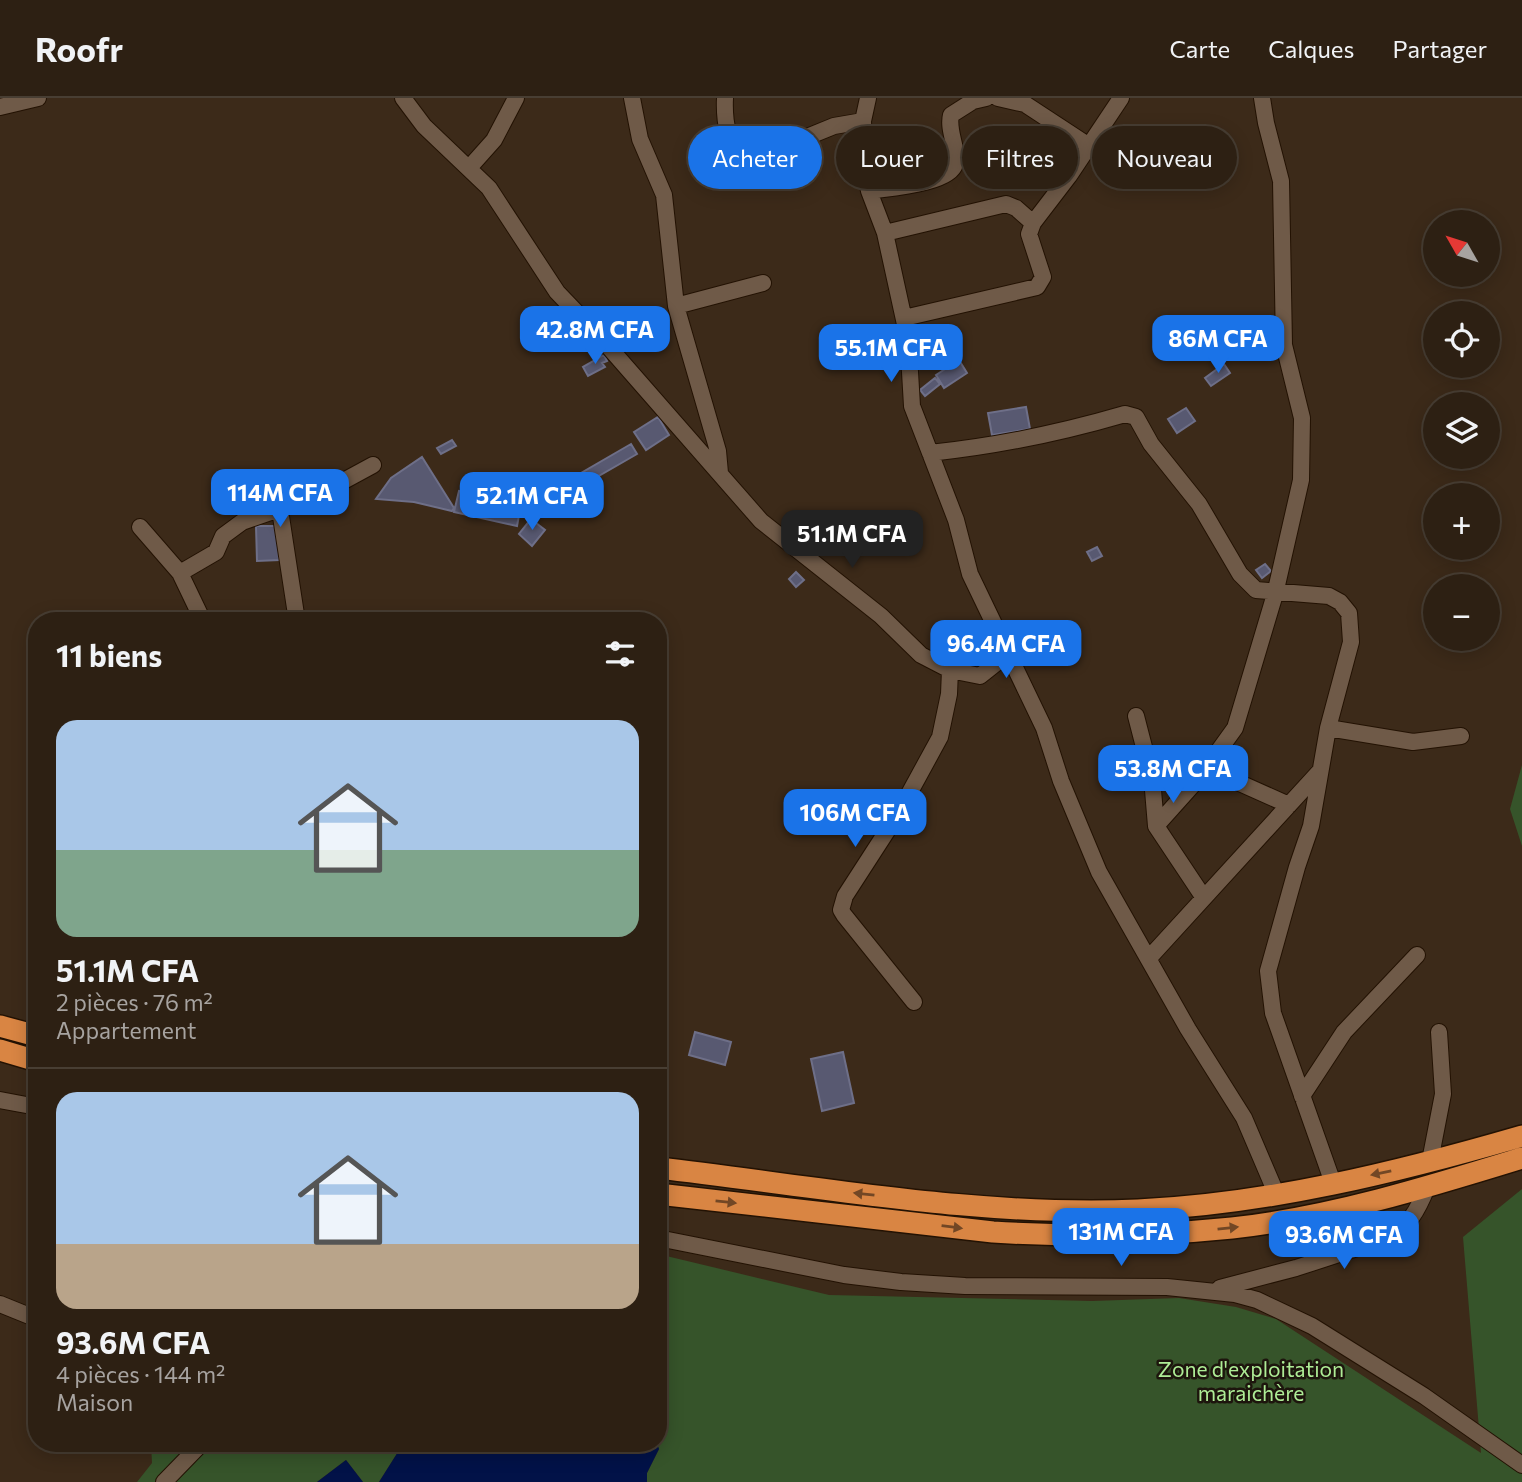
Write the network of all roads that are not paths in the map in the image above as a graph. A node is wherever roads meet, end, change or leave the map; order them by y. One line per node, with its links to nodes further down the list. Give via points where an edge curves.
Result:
1 (403, 98): 14 (street, via 424,127)
2 (516, 98): 14 (street, via 494,140)
3 (632, 98): 19 (street, via 640,139 664,195)
4 (725, 98): 12 (street, via 724,119 740,156 748,161 834,126)
5 (868, 98): 12 (street)
6 (998, 98): 13 (street, via 1025,104)
7 (1121, 98): 13 (street)
8 (1262, 98): 27 (street, via 1281,181 1284,345 1302,418 1301,480)
9 (977, 99): 15 (street, via 951,115 956,163 949,174)
10 (29, 100): 11 (street)
11 (0, 107)
12 (863, 121): 15 (street)
13 (1089, 146): 16 (street)
14 (469, 168): 23 (street, via 489,188 557,292)
15 (869, 191): 17 (street)
16 (1033, 223): 17 (street, via 1006,204); 20 (street, via 1029,234 1043,277 1037,287)
17 (885, 233): 20 (street)
18 (763, 283): 19 (street)
19 (676, 306): 23 (street, via 718,451)
20 (904, 318): 21 (street, via 912,406)
21 (930, 453): 27 (street, via 990,447 1133,415 1199,504 1240,574 1256,590); 30 (street, via 956,520 970,574)
22 (373, 465): 24 (street)
23 (720, 473): 31 (street, via 761,521 873,610 921,655)
24 (280, 510): 26 (street, via 242,522 223,536 216,552); 29 (street)
25 (140, 527): 26 (street)
26 (180, 573): 28 (street)
27 (1275, 594): 33 (street, via 1329,596 1349,613 1350,642); 35 (street, via 1235,728)
28 (199, 612)
29 (296, 612)
30 (1009, 653): 31 (street, via 980,676); 41 (street, via 1044,728 1099,872)
31 (950, 670): 42 (street, via 940,737 842,906 844,915)
32 (1136, 716): 38 (street, via 1152,778)
33 (1328, 728): 34 (street, via 1413,743); 36 (street)
34 (1461, 736)
35 (1206, 768): 37 (street); 38 (street)
36 (1323, 768): 37 (street); 48 (street, via 1311,826 1268,971 1273,1013)
37 (1289, 805): 39 (street)
38 (1156, 825): 39 (street)
39 (1204, 898): 41 (street)
40 (1418, 955): 48 (street, via 1344,1032)
41 (1149, 958): 57 (street, via 1244,1118)
42 (914, 1002)
43 (0, 1026): 45 (highway)
44 (1439, 1032): 53 (street, via 1443,1094)
45 (28, 1034)
46 (0, 1050): 47 (highway)
47 (28, 1058)
48 (1302, 1096): 55 (street)
49 (0, 1100): 50 (street)
50 (28, 1105)
51 (1522, 1136): 53 (highway)
52 (1522, 1158): 56 (highway)
53 (1430, 1161): 55 (highway, one-way to 55)
54 (667, 1169): 57 (highway, one-way to 54, via 1137,1210 1049,1210 825,1190)
55 (1334, 1182): 57 (highway)
56 (1427, 1187): 58 (highway, one-way to 56, via 993,1232 1137,1235 1234,1228); 60 (street, via 1416,1213 1385,1239)
57 (1276, 1193)
58 (667, 1195)
59 (667, 1240): 60 (street, via 901,1282)
60 (1211, 1290): 64 (street, via 1257,1300 1312,1326)
61 (0, 1304): 62 (street)
62 (28, 1315)
63 (193, 1452): 65 (street)
64 (1522, 1465)
65 (164, 1482)

